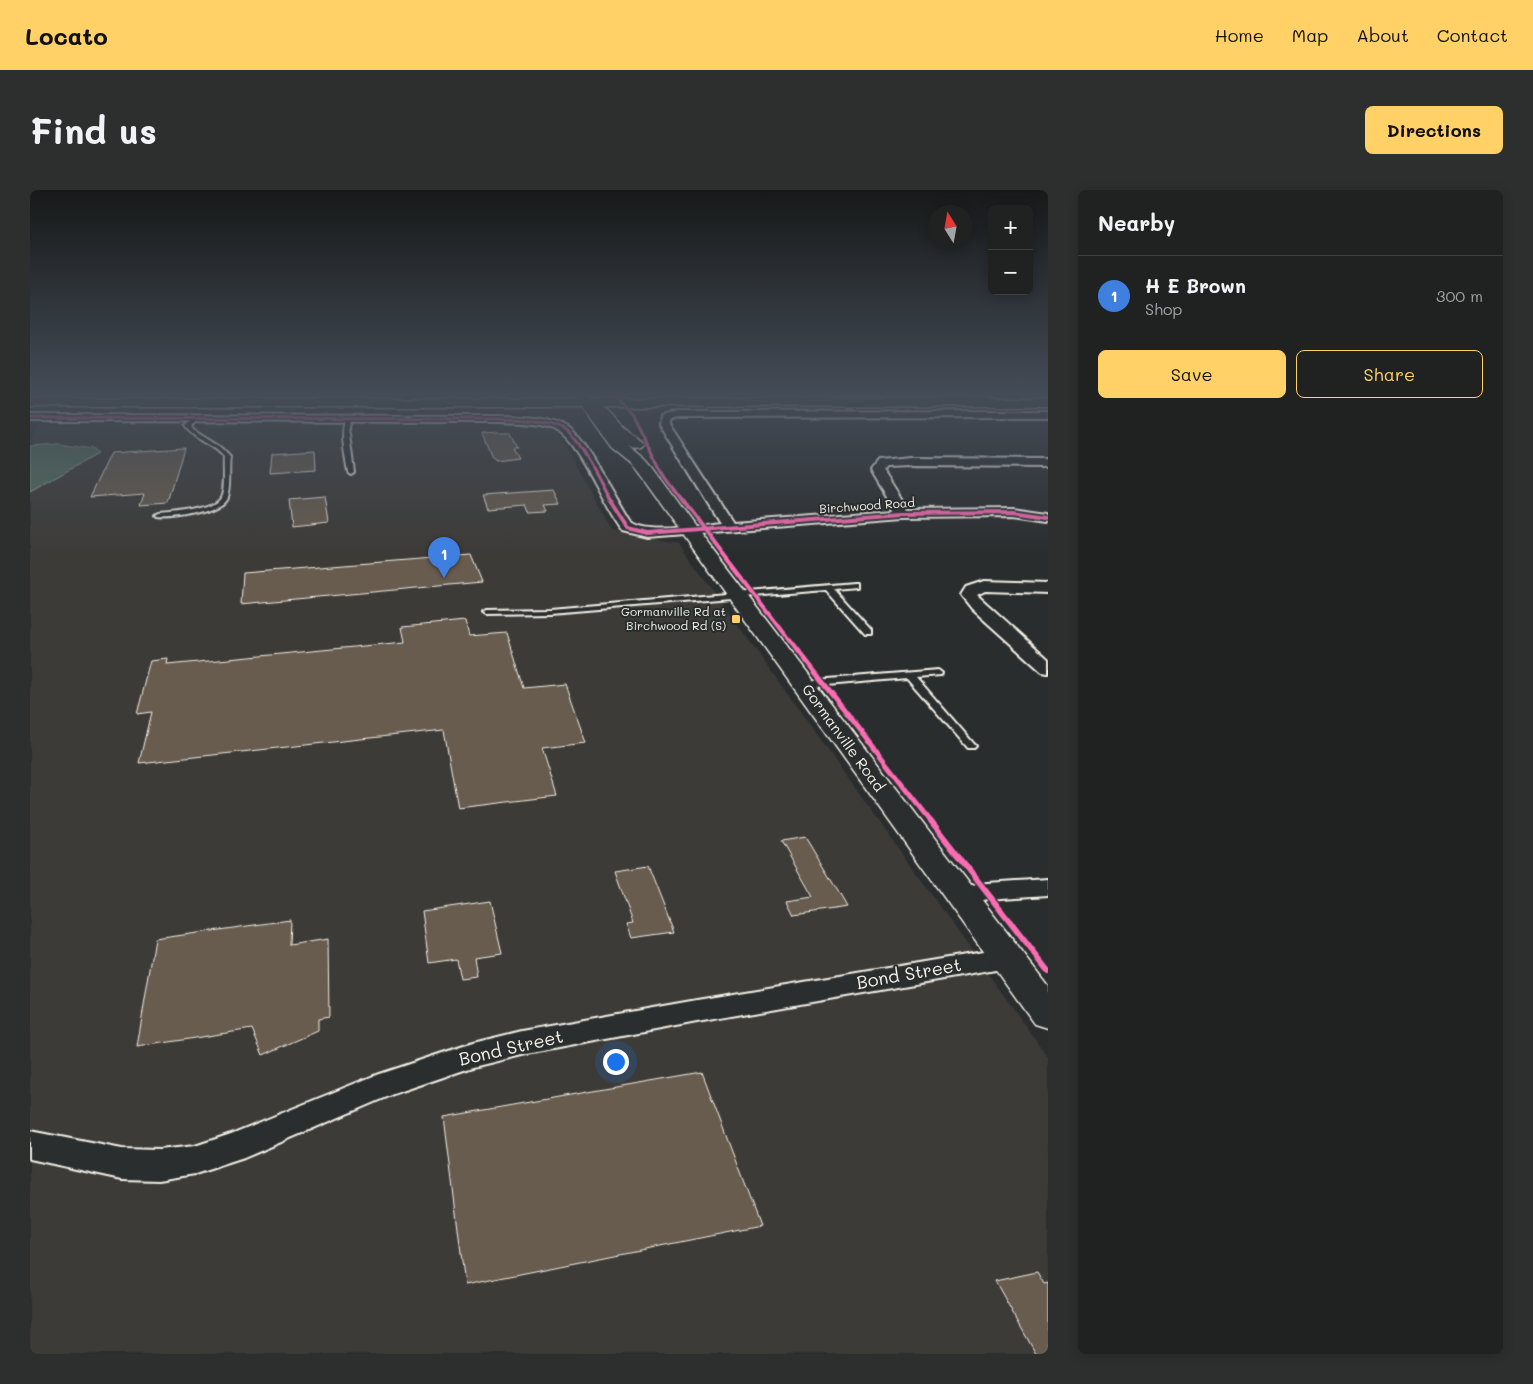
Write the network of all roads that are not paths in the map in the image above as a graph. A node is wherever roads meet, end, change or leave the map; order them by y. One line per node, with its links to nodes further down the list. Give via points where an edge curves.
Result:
1 (218, 447): 11 (lane, via 227,457 223,499 217,505)
2 (348, 447): 9 (lane)
3 (579, 447): 14 (street, Birchwood Road, via 628,528 647,533)
4 (621, 447): 7 (main road, Gormanville Road)
5 (637, 447): 7 (main road, Gormanville Road)
6 (679, 447): 13 (street)
7 (639, 462): 14 (main road, Gormanville Road)
8 (1048, 463): 10 (street, via 882,464 878,474)
9 (351, 472)
10 (904, 513): 12 (street, Birchwood Road, via 1014,512); 13 (street, Birchwood Road)
11 (160, 516)
12 (1048, 517)
13 (729, 527): 14 (street, Birchwood Road)
14 (688, 530): 18 (main road, Gormanville Road)
15 (854, 585): 16 (lane)
16 (828, 587): 18 (lane); 20 (lane)
17 (1048, 588): 21 (street, via 984,586 971,590 969,595)
18 (738, 596): 19 (lane, via 550,611); 24 (main road, Gormanville Road)
19 (487, 612)
20 (868, 632)
21 (1048, 668)
22 (938, 673): 23 (lane)
23 (909, 675): 24 (lane); 25 (lane)
24 (804, 684): 27 (main road, Gormanville Road)
25 (971, 746)
26 (1048, 887): 27 (street)
27 (960, 896): 28 (main road, Gormanville Road)
28 (1006, 958): 29 (main road, Gormanville Road); 30 (street, Bond Street, via 687,1012 489,1051 427,1069 233,1148 195,1160 159,1166 122,1164)
29 (1048, 1013)
30 (30, 1145)

